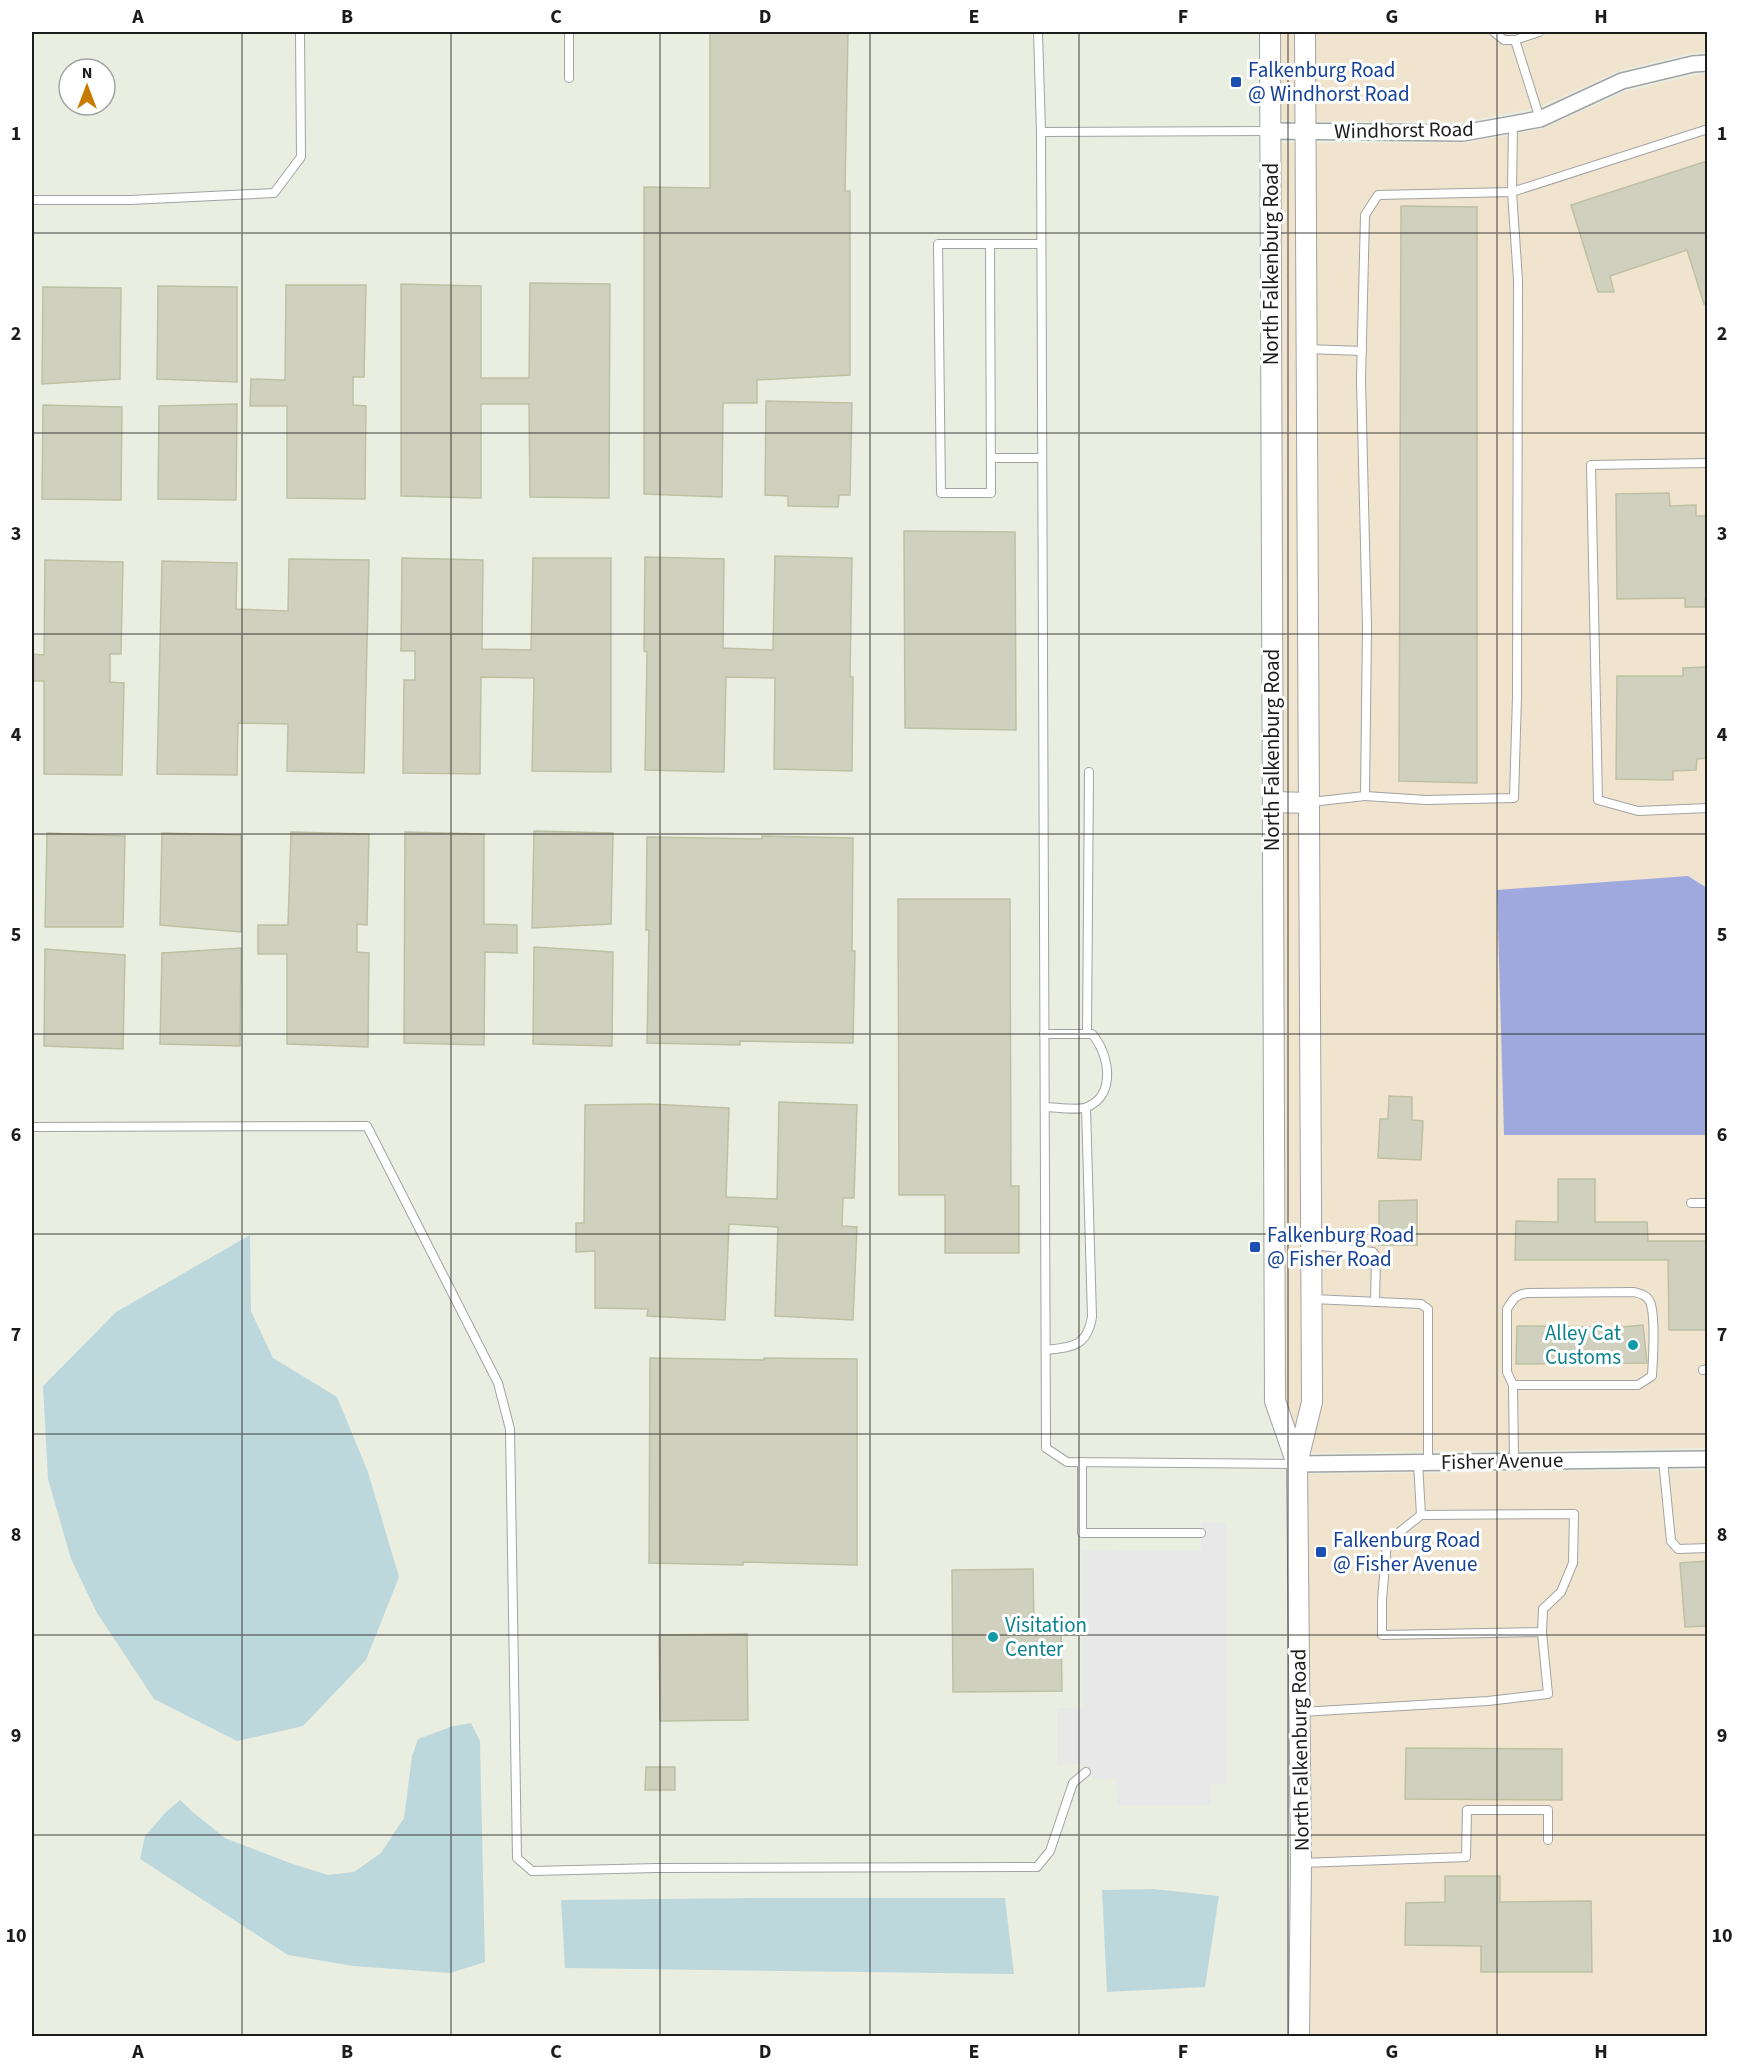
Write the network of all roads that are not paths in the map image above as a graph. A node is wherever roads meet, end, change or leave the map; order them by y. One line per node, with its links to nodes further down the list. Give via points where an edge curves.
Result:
1 (300, 32): 18 (lane, via 301,157 274,193)
2 (569, 32): 10 (lane)
3 (1038, 32): 15 (lane)
4 (1270, 32): 14 (street, North Falkenburg Road)
5 (1305, 32): 16 (street, North Falkenburg Road)
6 (1494, 32): 8 (lane, via 1504,40)
7 (1539, 32): 8 (lane)
8 (1515, 40): 11 (lane)
9 (1707, 63): 11 (street, Windhorst Road, via 1622,81)
10 (569, 78)
11 (1540, 118): 12 (street, Windhorst Road)
12 (1513, 124): 16 (street, Windhorst Road, via 1463,133); 17 (lane)
13 (1707, 129): 17 (lane)
14 (1270, 131): 15 (lane); 16 (street, Windhorst Road); 28 (street, North Falkenburg Road)
15 (1041, 132): 20 (lane)
16 (1305, 132): 21 (street, North Falkenburg Road)
17 (1512, 192): 22 (lane, via 1378,195 1365,215); 27 (lane, via 1518,280 1514,798 1426,800)
18 (32, 200)
19 (990, 244): 20 (lane); 23 (lane); 23 (lane, via 938,244 940,493 991,493)
20 (1041, 244): 24 (lane)
21 (1306, 349): 22 (lane); 29 (street, North Falkenburg Road)
22 (1362, 351): 27 (lane, via 1367,627)
23 (991, 458): 24 (lane)
24 (1042, 458): 31 (lane)
25 (1707, 463): 30 (lane, via 1591,465 1598,800 1638,811)
26 (1089, 772): 32 (lane)
27 (1365, 796): 29 (lane)
28 (1273, 802): 29 (street); 48 (street, North Falkenburg Road, via 1275,1401)
29 (1309, 803): 38 (street, North Falkenburg Road)
30 (1707, 808)
31 (1044, 1034): 32 (lane); 33 (lane)
32 (1087, 1034): 34 (lane, via 1099,1041 1106,1055 1107,1070 1105,1089)
33 (1045, 1107): 34 (lane); 41 (lane)
34 (1086, 1108): 41 (lane, via 1090,1330 1071,1347)
35 (32, 1127): 54 (lane, via 367,1126 498,1383 510,1429 517,1858 532,1871 1037,1867 1050,1851 1073,1783)
36 (1692, 1203): 37 (lane)
37 (1707, 1203)
38 (1311, 1245): 39 (street, North Falkenburg Road); 40 (lane, via 1373,1252)
39 (1311, 1299): 40 (lane); 48 (street, North Falkenburg Road, via 1312,1402)
40 (1375, 1302): 47 (lane, via 1421,1304 1428,1309)
41 (1046, 1350): 46 (lane, via 1046,1448 1067,1462)
42 (1513, 1385): 42 (lane, via 1507,1372 1507,1309 1518,1294 1634,1292 1649,1301 1652,1376 1638,1386); 45 (lane)
43 (1707, 1459): 44 (street, Fisher Avenue)
44 (1663, 1460): 45 (street, Fisher Avenue); 51 (lane, via 1671,1541 1678,1549)
45 (1514, 1461): 47 (street, Fisher Avenue)
46 (1082, 1462): 48 (lane); 50 (lane, via 1082,1533)
47 (1423, 1462): 48 (street, Fisher Avenue); 49 (lane)
48 (1297, 1464): 53 (street, North Falkenburg Road)
49 (1421, 1515): 52 (lane, via 1574,1514 1573,1563 1561,1593 1543,1609); 52 (lane, via 1387,1542 1382,1635)
50 (1201, 1533)
51 (1707, 1548)
52 (1542, 1632): 53 (lane, via 1548,1694)
53 (1299, 1712): 56 (street, North Falkenburg Road)
54 (1086, 1772)
55 (1548, 1840): 56 (lane, via 1548,1810 1467,1810 1466,1857)
56 (1301, 1863): 57 (street, North Falkenburg Road)
57 (1299, 2037)

